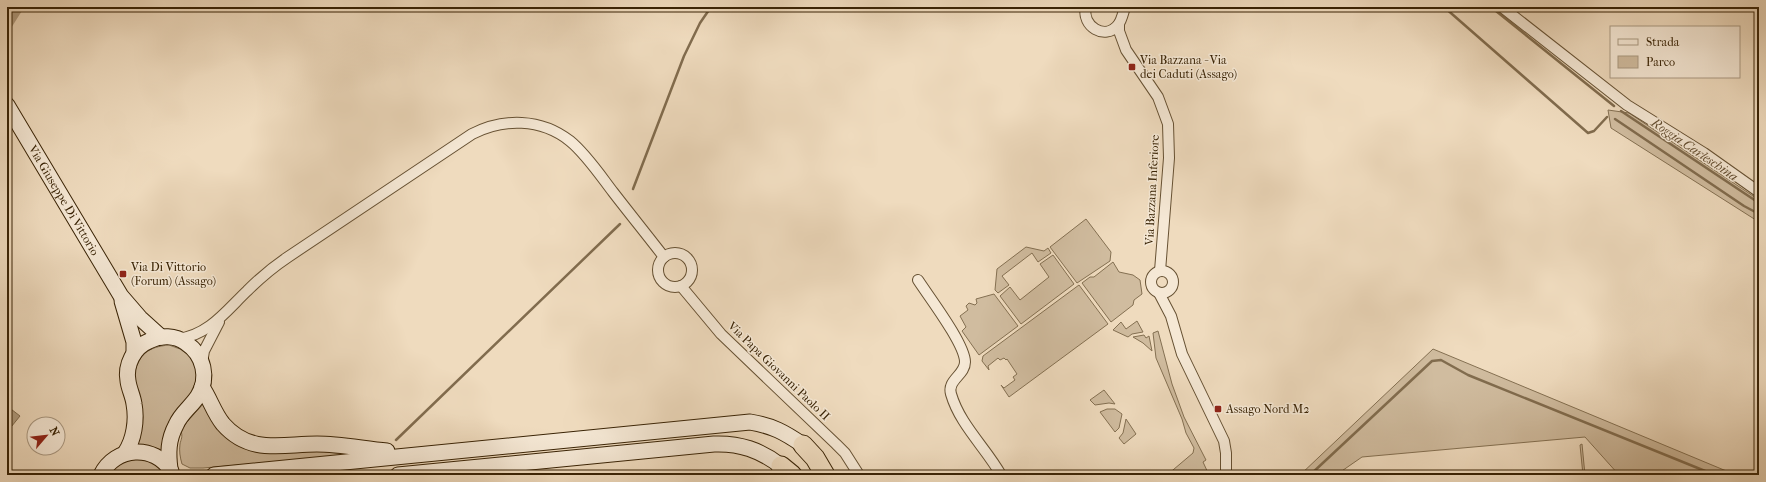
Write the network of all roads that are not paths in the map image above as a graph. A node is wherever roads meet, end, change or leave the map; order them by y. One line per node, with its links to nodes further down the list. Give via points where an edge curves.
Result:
1 (1076, 7): 4 (street)
2 (1502, 7): 9 (street, via 1627,105 1704,153)
3 (1123, 9): 5 (street)
4 (1086, 11): 6 (street, Via Bazzana Inferiore, via 1087,21 1094,29)
5 (1119, 24): 6 (street); 7 (street, Via Bazzana Inferiore)
6 (1105, 32): 7 (street, Via Bazzana Inferiore)
7 (1126, 50): 11 (street, Via Bazzana Inferiore, via 1158,97 1168,124 1169,158)
8 (7, 105): 15 (main road, Via Giuseppe Di Vittorio)
9 (1759, 192)
10 (664, 257): 13 (street, via 658,267 660,279 669,286); 13 (street, via 679,253 691,263 691,277); 16 (street, via 607,184 569,141 538,125 500,123 472,134 283,261 253,286)
11 (1160, 271): 14 (street, via 1151,281 1153,288); 14 (street, via 1167,272 1174,281 1170,291)
12 (918, 280): 32 (street, via 953,332 965,357 965,365 951,385 951,396 964,421)
13 (681, 286): 31 (street, Via Papa Giovanni Paolo II, via 721,334 836,444)
14 (1159, 293): 33 (street, via 1171,316 1182,354 1224,441)
15 (121, 296): 17 (main road, Via Giuseppe Di Vittorio, via 144,323); 19 (main road, Via Giuseppe Di Vittorio, via 134,342)
16 (221, 319): 18 (street, via 201,332); 20 (street, via 209,338)
17 (161, 337): 18 (main road); 19 (main road, via 147,342)
18 (178, 339): 20 (main road, via 193,349)
19 (134, 353): 23 (main road, via 127,379 135,405 134,425 131,444)
20 (202, 363): 21 (main road)
21 (202, 387): 24 (main road, via 224,424 238,437 256,445 270,447 317,444); 26 (main road, via 197,397 180,416 170,438 168,453)
22 (803, 445): 24 (main road, via 784,431 750,422); 30 (highway)
23 (125, 453): 26 (main road, via 138,451 154,455); 27 (main road, via 110,462)
24 (420, 454): 28 (main road)
25 (786, 470): 29 (main road, via 765,455 747,447 714,444)
26 (175, 473)
27 (101, 475)
28 (214, 475)
29 (398, 475)
30 (825, 475)
31 (859, 475)
32 (1001, 475)
33 (1226, 475)

